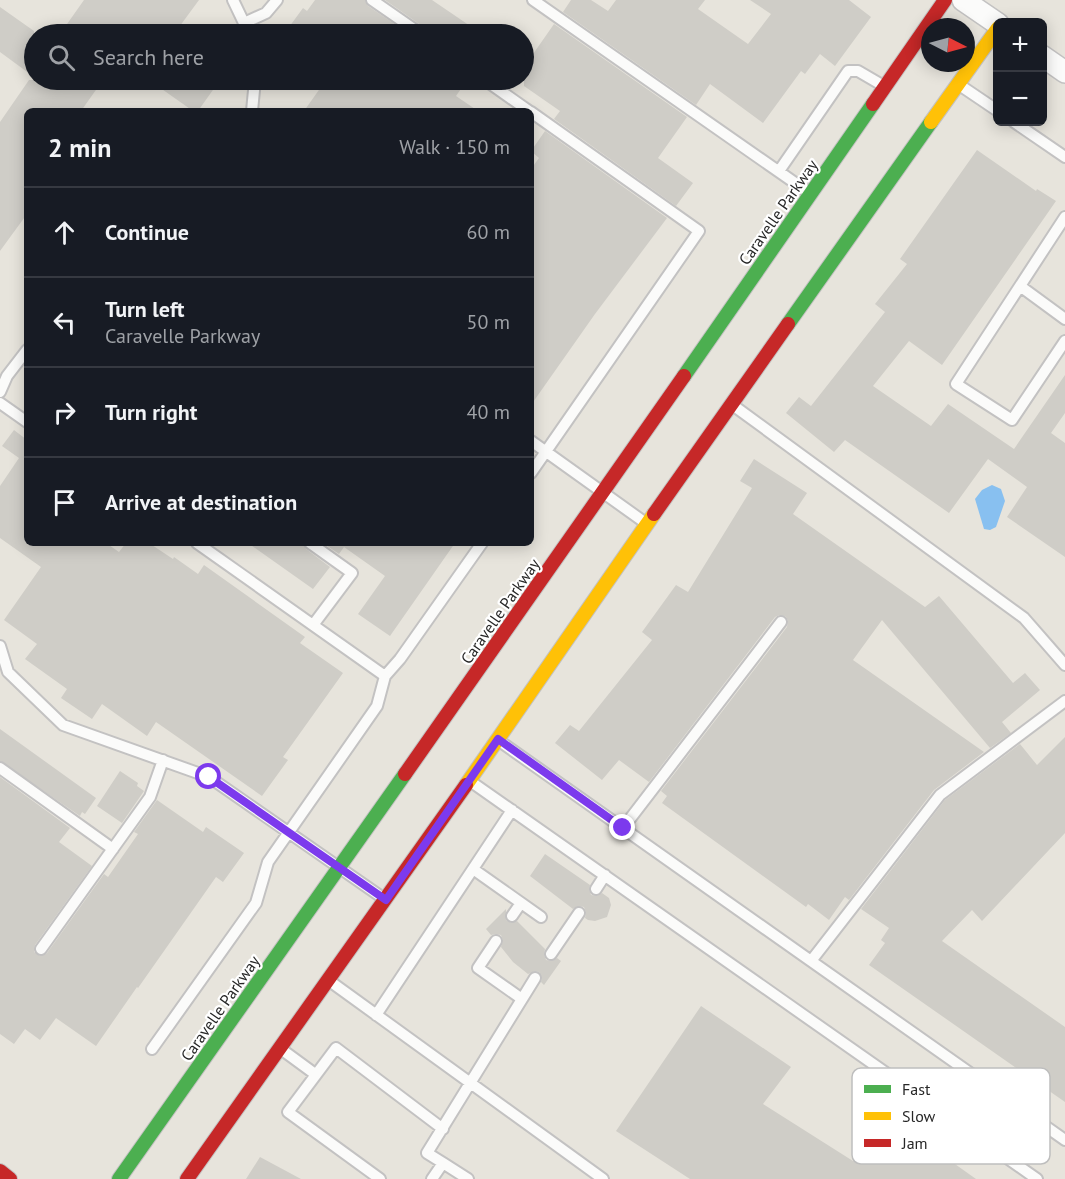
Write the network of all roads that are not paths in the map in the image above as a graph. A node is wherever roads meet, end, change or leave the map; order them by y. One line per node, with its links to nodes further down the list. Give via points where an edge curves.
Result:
1 (233, 0): 8 (lane)
2 (277, 0): 9 (lane)
3 (372, 0): 10 (lane)
4 (532, 0): 24 (lane)
5 (945, 0): 15 (street, Caravelle Parkway)
6 (963, 0): 7 (street)
7 (993, 22)
8 (243, 24)
9 (252, 24)
10 (407, 24)
11 (993, 33): 14 (street)
12 (1047, 59): 13 (street)
13 (1065, 72)
14 (958, 84): 20 (lane); 33 (street)
15 (885, 87): 24 (lane, via 858,71 848,71); 25 (street, Caravelle Parkway)
16 (254, 90): 18 (lane)
17 (499, 90): 19 (lane)
18 (252, 108)
19 (524, 108)
20 (993, 108)
21 (534, 115): 36 (lane, via 699,231)
22 (1020, 126): 23 (lane)
23 (1065, 157)
24 (778, 171): 25 (lane)
25 (811, 194): 38 (street, Caravelle Parkway)
26 (1065, 217): 27 (lane)
27 (1020, 286): 28 (lane); 29 (lane, via 956,384 1012,420)
28 (1065, 319)
29 (1065, 341)
30 (24, 354): 31 (lane)
31 (0, 392)
32 (0, 403): 34 (lane)
33 (731, 404): 39 (street); 46 (lane, via 1024,618)
34 (24, 420)
35 (534, 443): 36 (lane)
36 (546, 452): 37 (lane); 38 (lane)
37 (534, 469)
38 (603, 493): 39 (lane); 58 (street, Caravelle Parkway)
39 (647, 524): 50 (street)
40 (202, 546): 44 (lane)
41 (314, 546): 44 (lane, via 352,573)
42 (480, 546): 48 (lane)
43 (782, 622): 55 (lane)
44 (313, 625): 48 (lane)
45 (0, 646): 47 (lane)
46 (1065, 665)
47 (4, 674): 51 (lane, via 63,724)
48 (385, 676): 56 (lane, via 377,706)
49 (1065, 701): 72 (lane, via 940,795)
50 (498, 739): 53 (street); 55 (lane)
51 (163, 760): 56 (lane, via 209,777); 57 (lane, via 150,797)
52 (0, 768): 57 (lane)
53 (469, 780): 54 (lane); 62 (street)
54 (512, 810): 59 (lane); 60 (lane)
55 (623, 828): 72 (lane)
56 (288, 832): 58 (lane); 78 (lane, via 268,862 256,903)
57 (113, 849): 70 (lane)
58 (339, 868): 62 (lane); 91 (street, Caravelle Parkway)
59 (473, 869): 63 (lane); 76 (lane)
60 (605, 875): 61 (lane); 79 (lane)
61 (596, 889)
62 (386, 900): 74 (street)
63 (521, 903): 65 (lane); 66 (lane)
64 (579, 913): 68 (lane)
65 (512, 916)
66 (541, 917)
67 (555, 927): 68 (lane)
68 (565, 934): 71 (lane)
69 (496, 941): 75 (lane, via 478,968)
70 (41, 949)
71 (551, 954)
72 (811, 961): 80 (lane)
73 (535, 978): 75 (lane)
74 (329, 980): 76 (lane); 77 (street)
75 (522, 999): 82 (lane)
76 (376, 1015): 82 (lane)
77 (280, 1048): 81 (lane); 92 (street)
78 (152, 1049)
79 (878, 1068)
80 (963, 1068)
81 (315, 1074): 83 (lane, via 336,1048); 93 (lane, via 288,1112)
82 (470, 1084): 83 (lane); 88 (lane)
83 (443, 1129): 86 (lane, via 427,1153)
84 (1050, 1129): 85 (lane)
85 (1065, 1140)
86 (443, 1163): 94 (lane); 95 (lane)
87 (1015, 1164): 98 (lane)
88 (589, 1169): 96 (lane); 97 (lane)
89 (0, 1171): 90 (street)
90 (10, 1179)
91 (119, 1179)
92 (187, 1179)
93 (380, 1179)
94 (432, 1179)
95 (468, 1179)
96 (582, 1179)
97 (603, 1179)
98 (1037, 1179)

